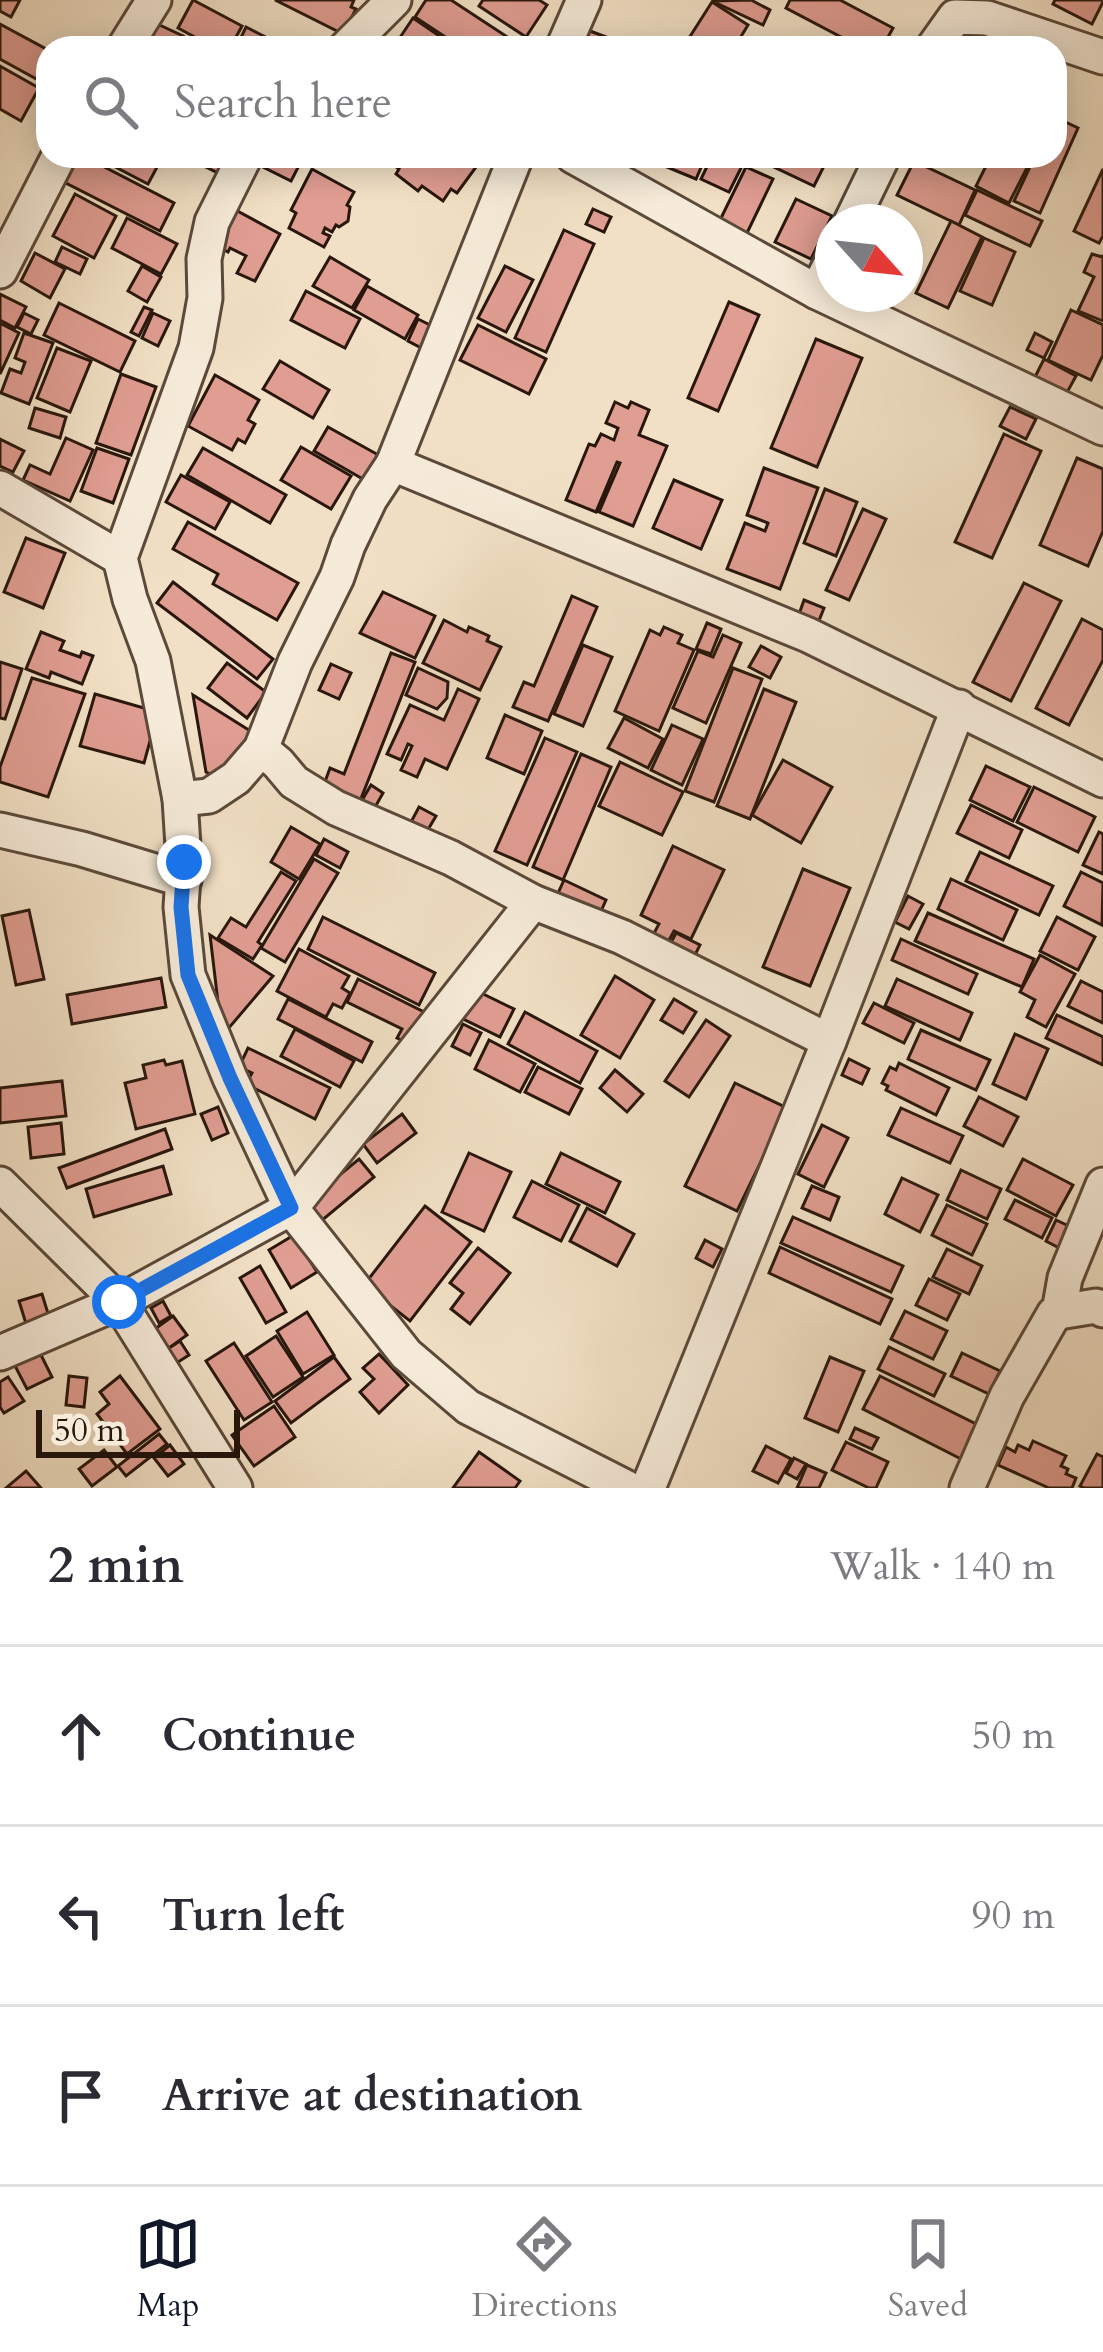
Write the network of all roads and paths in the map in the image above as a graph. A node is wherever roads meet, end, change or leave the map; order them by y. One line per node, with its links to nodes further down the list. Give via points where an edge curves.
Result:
1 (154, 0): 4 (street)
2 (394, 0): 5 (street)
3 (584, 0): 6 (street)
4 (132, 36)
5 (358, 36)
6 (568, 36)
7 (941, 36): 8 (street, via 955,17 987,18)
8 (1039, 36)
9 (1067, 46): 10 (street)
10 (1103, 58)
11 (52, 168): 17 (street)
12 (239, 168): 23 (street, via 212,222 196,348)
13 (511, 168): 21 (street)
14 (595, 168): 18 (street)
15 (877, 168): 16 (street)
16 (860, 204)
17 (0, 271)
18 (815, 291)
19 (859, 312): 20 (street)
20 (1103, 428)
21 (393, 464): 24 (street, via 808,635); 25 (street, via 362,514)
22 (0, 488): 23 (street)
23 (120, 558): 27 (street, via 152,662)
24 (959, 707): 26 (street); 31 (street)
25 (261, 749): 27 (street, via 209,796); 30 (street, via 336,808)
26 (1103, 780)
27 (180, 800): 29 (street)
28 (0, 830): 29 (street)
29 (184, 880): 34 (street, via 188,975)
30 (533, 902): 31 (street, via 622,937); 34 (street)
31 (829, 1041): 41 (street)
32 (0, 1184): 35 (street)
33 (1103, 1185): 37 (street, via 1064,1278)
34 (291, 1208): 35 (street); 40 (street, via 406,1354 468,1407)
35 (119, 1302): 38 (street); 39 (street)
36 (1103, 1310): 37 (street)
37 (1059, 1312): 42 (street, via 1007,1396)
38 (0, 1353)
39 (235, 1488)
40 (627, 1488)
41 (648, 1488)
42 (967, 1488)

